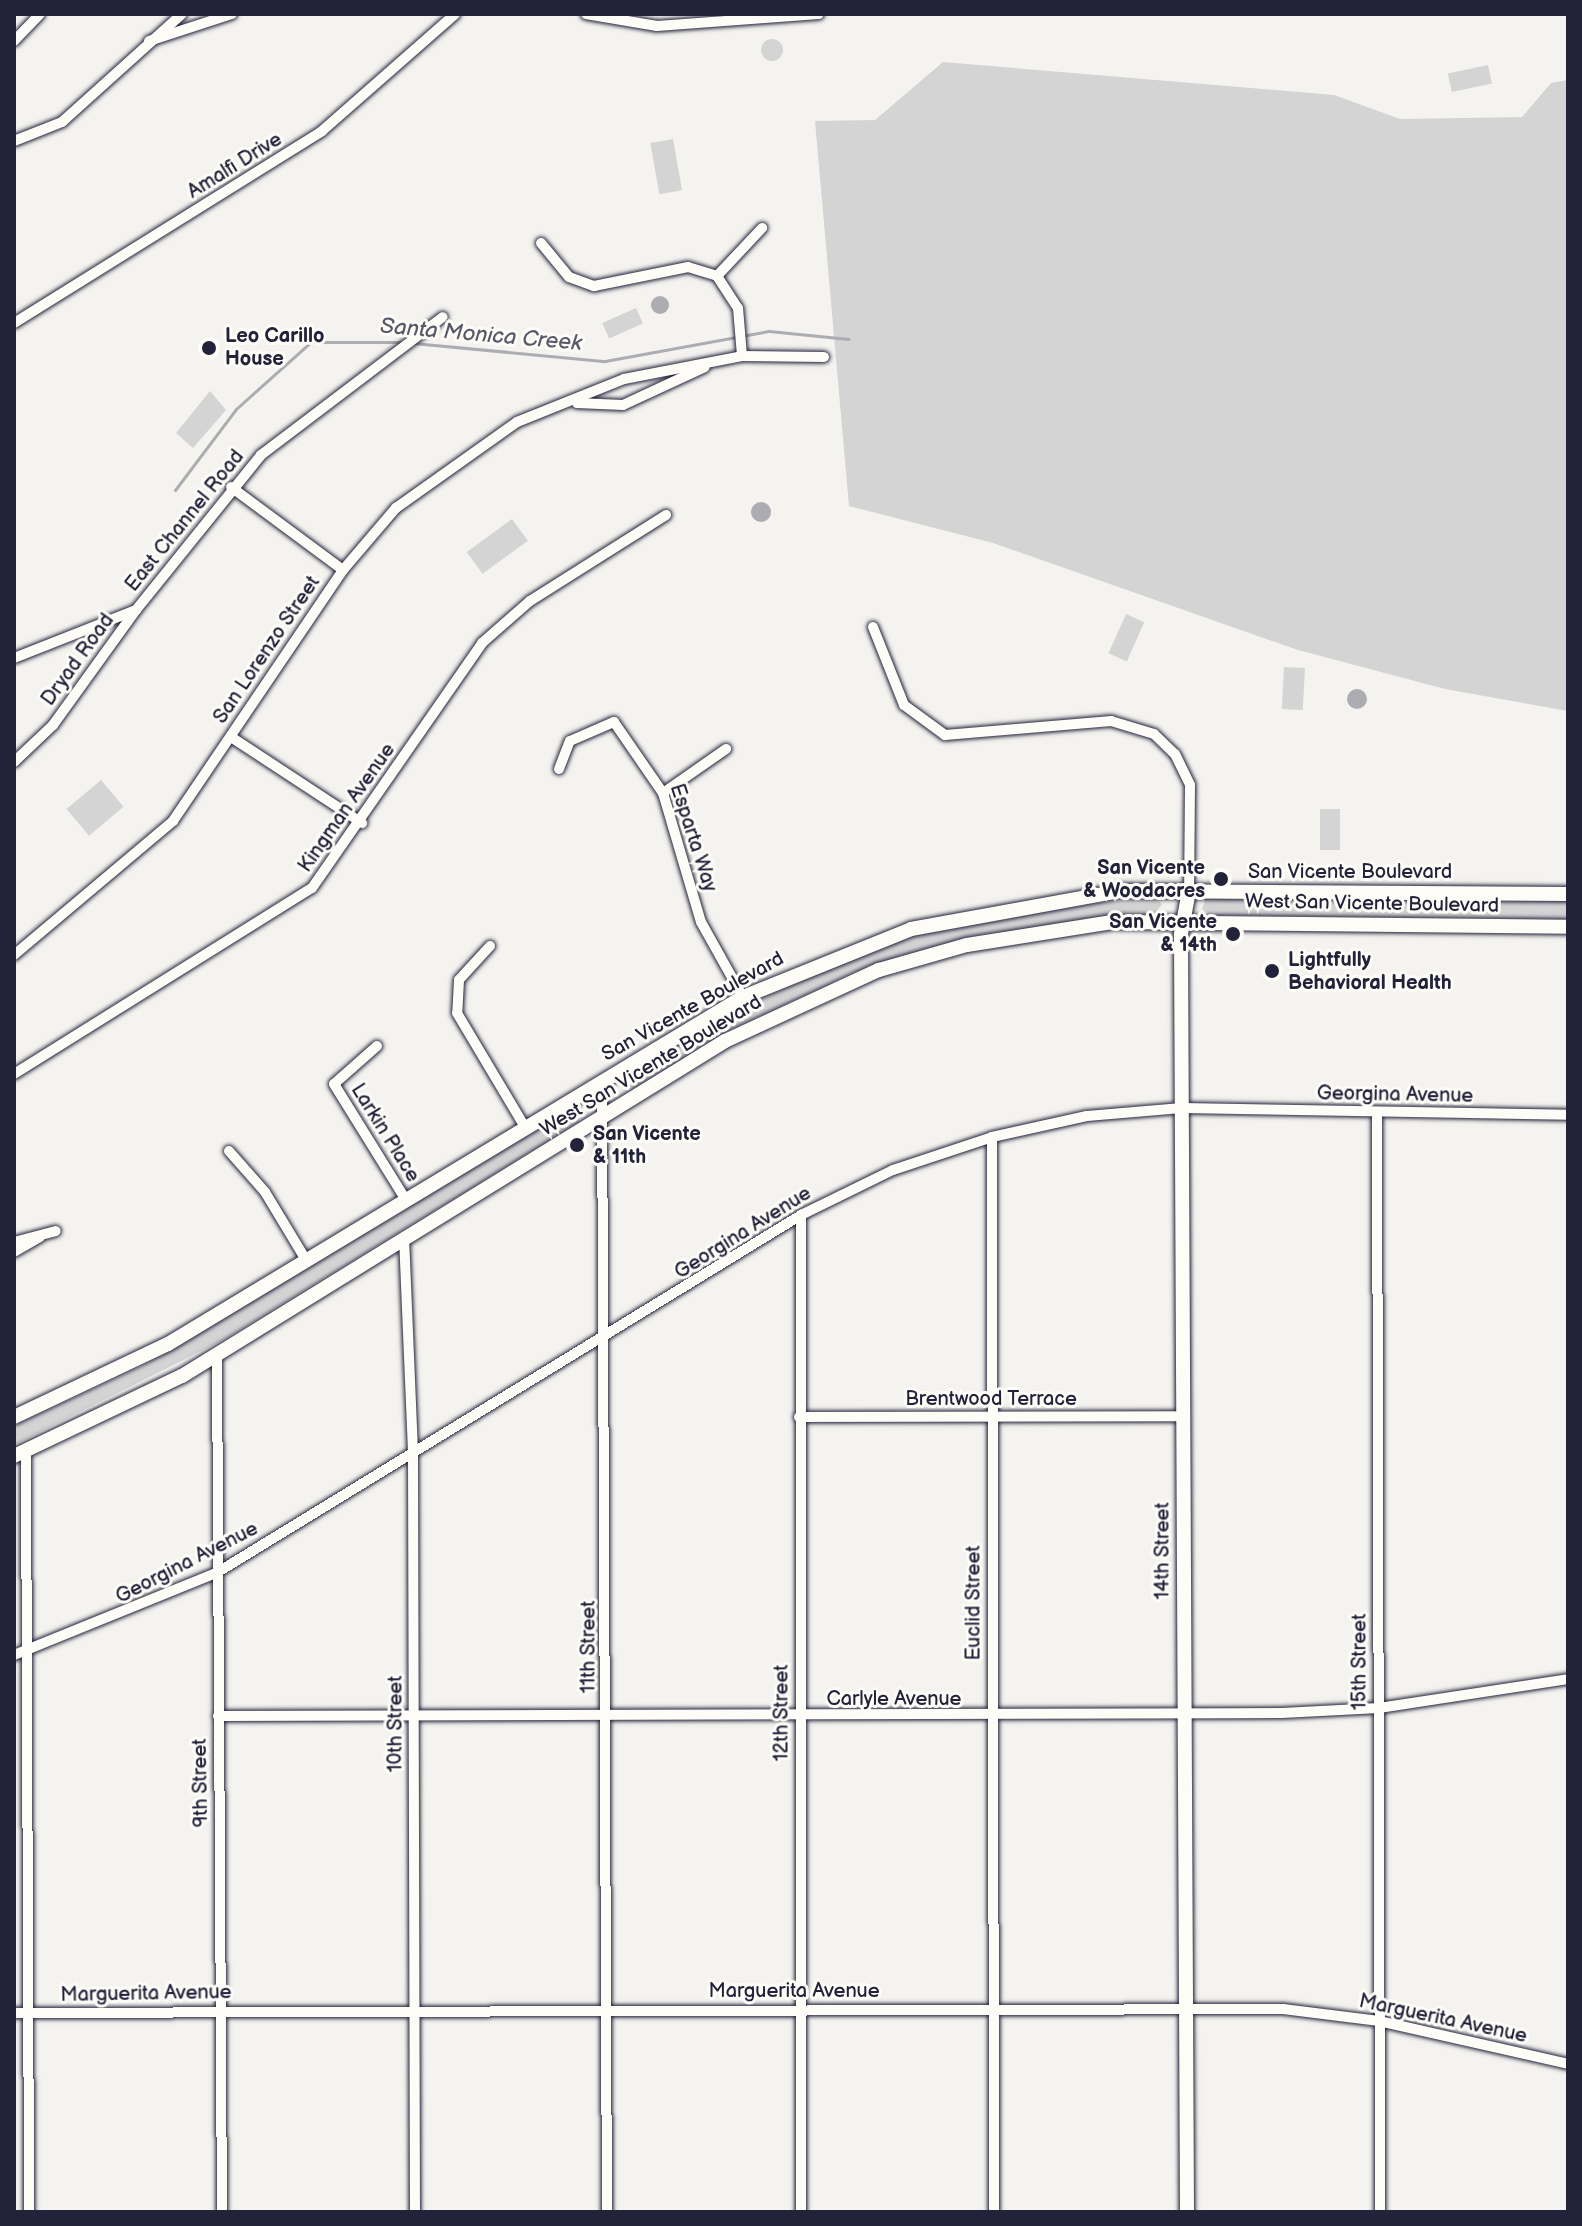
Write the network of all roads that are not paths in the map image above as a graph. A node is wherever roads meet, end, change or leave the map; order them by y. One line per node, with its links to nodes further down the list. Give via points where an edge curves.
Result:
1 (40, 14): 7 (street)
2 (182, 14): 8 (street)
3 (232, 14): 8 (street)
4 (455, 14): 14 (street, Amalfi Drive, via 322,131)
5 (586, 14): 6 (street, via 657,26)
6 (819, 14)
7 (14, 41)
8 (143, 42): 9 (street, via 62,122)
9 (14, 141)
10 (762, 228): 12 (street)
11 (541, 243): 12 (street, via 580,284 610,285 688,267)
12 (717, 276): 15 (street, via 738,308)
13 (443, 317): 19 (street, East Channel Road, via 298,423)
14 (14, 323)
15 (742, 356): 16 (street, San Lorenzo Street); 17 (street, San Lorenzo Street)
16 (824, 357)
17 (706, 366): 18 (street, San Lorenzo Street, via 656,368); 18 (street, San Lorenzo Street, via 623,405)
18 (577, 403): 21 (street, San Lorenzo Street, via 538,410 444,474 375,528)
19 (231, 487): 21 (street); 22 (street, East Channel Road)
20 (666, 515): 30 (street, Kingman Avenue, via 502,623)
21 (343, 570): 25 (street, San Lorenzo Street)
22 (136, 610): 24 (street, East Channel Road); 27 (street, Dryad Road, via 53,725)
23 (873, 627): 31 (street, via 904,705 945,735 1111,721 1154,734 1175,754 1190,785)
24 (14, 658)
25 (231, 737): 30 (street); 36 (street, San Lorenzo Street, via 173,821)
26 (726, 749): 29 (street)
27 (14, 762)
28 (559, 769): 29 (street, Esparta Way, via 570,741 614,722)
29 (663, 793): 37 (street, Esparta Way, via 701,922)
30 (362, 823): 39 (street, Kingman Avenue, via 288,907)
31 (1189, 891): 32 (main road, San Vicente Boulevard); 33 (main road, 14th Street); 37 (main road, San Vicente Boulevard, via 1067,897 960,916 857,947)
32 (1568, 894)
33 (1184, 920): 34 (main road, West San Vicente Boulevard); 41 (main road, 14th Street); 44 (main road, West San Vicente Boulevard, via 1029,933 879,970 776,1013)
34 (1568, 927)
35 (490, 946): 45 (street, via 459,980 457,1013)
36 (14, 955)
37 (743, 997): 40 (main road, San Vicente Boulevard)
38 (377, 1046): 48 (street, Larkin Place, via 334,1084)
39 (14, 1074)
40 (602, 1081): 44 (street, 11th Street); 45 (main road, San Vicente Boulevard)
41 (1182, 1108): 42 (street, Georgina Avenue); 46 (street, Georgina Avenue, via 1087,1116); 58 (main road, 14th Street)
42 (1377, 1113): 43 (street, Georgina Avenue); 68 (street, 15th Street)
43 (1568, 1115)
44 (600, 1121): 52 (main road, West San Vicente Boulevard); 56 (street, 11th Street)
45 (525, 1127): 48 (main road, San Vicente Boulevard)
46 (992, 1137): 49 (street, Georgina Avenue, via 893,1170); 61 (street, Euclid Street)
47 (229, 1151): 55 (street, via 265,1192)
48 (406, 1200): 55 (main road, San Vicente Boulevard)
49 (801, 1215): 56 (street, Georgina Avenue); 60 (street, 12th Street)
50 (56, 1231): 51 (street)
51 (40, 1237): 53 (street); 54 (street)
52 (404, 1237): 57 (main road, West San Vicente Boulevard); 63 (street, 10th Street)
53 (14, 1242)
54 (14, 1252)
55 (306, 1260): 59 (main road, San Vicente Boulevard, via 168,1344)
56 (605, 1337): 63 (street, Georgina Avenue); 72 (street, 11th Street)
57 (217, 1354): 62 (main road, West San Vicente Boulevard); 64 (street, 9th Street)
58 (1183, 1416): 61 (street, Brentwood Terrace); 69 (main road, 14th Street)
59 (14, 1417)
60 (799, 1417): 61 (street, Brentwood Terrace); 73 (street, 12th Street)
61 (991, 1418): 74 (street, Euclid Street)
62 (20, 1454): 65 (street)
63 (413, 1455): 64 (street, Georgina Avenue); 71 (street, 10th Street)
64 (218, 1572): 65 (street, Georgina Avenue); 70 (street, 9th Street)
65 (27, 1652): 66 (street, Georgina Avenue); 82 (street)
66 (14, 1655)
67 (1568, 1679): 68 (street, Carlyle Avenue)
68 (1379, 1708): 69 (street, Carlyle Avenue); 83 (street, 15th Street)
69 (1184, 1713): 74 (street, Carlyle Avenue); 75 (main road, 14th Street)
70 (218, 1716): 71 (street, Carlyle Avenue); 79 (street, 9th Street)
71 (414, 1717): 72 (street, Carlyle Avenue); 78 (street, 10th Street)
72 (608, 1717): 73 (street, Carlyle Avenue); 80 (street, 11th Street)
73 (800, 1717): 74 (street, Carlyle Avenue); 76 (street, 12th Street)
74 (993, 1718): 77 (street, Euclid Street)
75 (1185, 2006): 77 (street, Marguerita Avenue); 83 (street, Marguerita Avenue); 91 (main road, 14th Street)
76 (800, 2008): 77 (street, Marguerita Avenue); 80 (street, Marguerita Avenue); 89 (street, 12th Street)
77 (993, 2008): 90 (street, Euclid Street)
78 (414, 2010): 79 (street, Marguerita Avenue); 80 (street, Marguerita Avenue); 87 (street, 10th Street)
79 (221, 2011): 82 (street, Marguerita Avenue); 86 (street, 9th Street)
80 (606, 2011): 88 (street, 11th Street)
81 (14, 2013): 82 (street, Marguerita Avenue)
82 (28, 2013): 85 (street)
83 (1379, 2021): 84 (street, Marguerita Avenue); 92 (street, 15th Street)
84 (1568, 2064)
85 (29, 2212)
86 (222, 2212)
87 (415, 2212)
88 (607, 2212)
89 (801, 2212)
90 (994, 2212)
91 (1187, 2212)
92 (1380, 2212)

